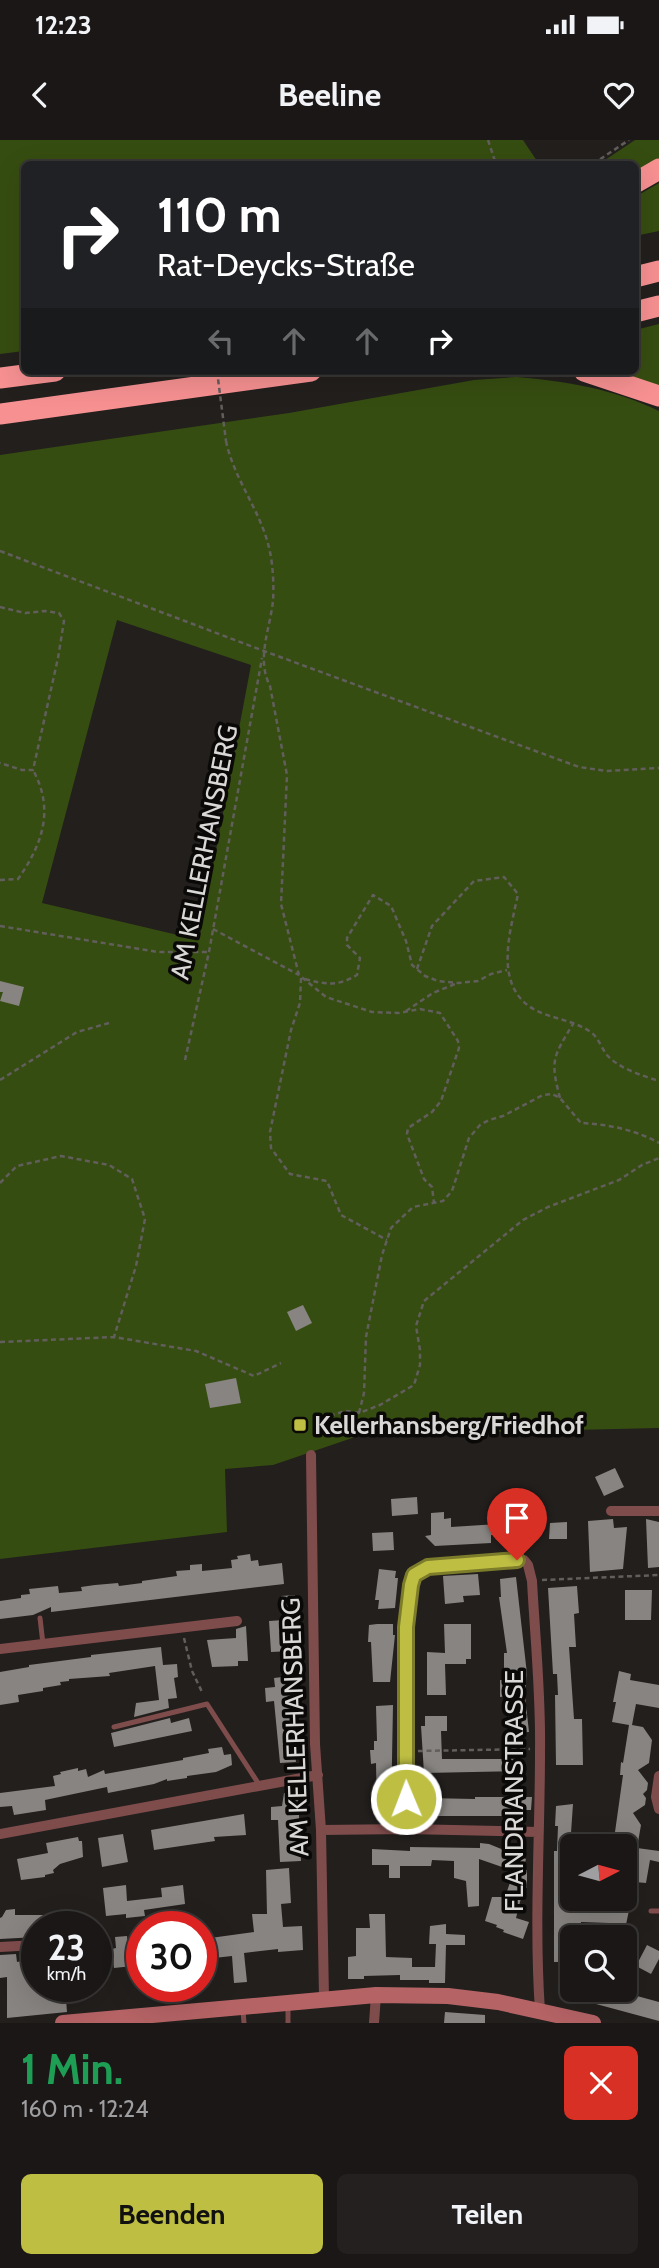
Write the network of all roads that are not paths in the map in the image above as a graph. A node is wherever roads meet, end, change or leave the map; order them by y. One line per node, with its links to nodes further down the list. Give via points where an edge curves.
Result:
1 (659, 169): 2 (highway)
2 (639, 181)
3 (659, 271): 4 (highway)
4 (639, 276)
5 (659, 306): 6 (highway)
6 (639, 311)
7 (24, 375): 10 (highway)
8 (282, 375): 12 (highway)
9 (596, 375): 11 (highway)
10 (0, 378)
11 (659, 396)
12 (0, 414)
13 (311, 1455): 21 (street, AM KELLERHANSBERG)
14 (611, 1511): 15 (street)
15 (659, 1511)
16 (40, 1618): 18 (lane)
17 (237, 1621): 18 (street)
18 (43, 1644): 19 (street)
19 (0, 1649)
20 (114, 1727): 23 (lane, via 207,1704)
21 (318, 1775): 23 (street); 26 (street, AM KELLERHANSBERG)
22 (659, 1776): 24 (street)
23 (260, 1786): 28 (street)
24 (659, 1809)
25 (407, 1829): 26 (street); 27 (street); 27 (street, FLANDRIANSTRASSE, via 406,1627 414,1575 428,1567 524,1560 531,1576 540,1749)
26 (321, 1830): 34 (street, AM KELLERHANSBERG)
27 (538, 1832): 36 (street, FLANDRIANSTRASSE)
28 (0, 1834)
29 (651, 1910): 30 (lane)
30 (659, 1911)
31 (21, 1946): 32 (street)
32 (0, 1947)
33 (376, 1995): 34 (main road); 36 (main road, via 448,1996); 42 (street)
34 (324, 1998): 35 (main road)
35 (288, 2002): 37 (main road); 41 (lane)
36 (540, 2011): 43 (main road)
37 (244, 2015): 38 (main road)
38 (204, 2017): 39 (main road)
39 (164, 2019): 40 (main road)
40 (63, 2023)
41 (288, 2023)
42 (374, 2023)
43 (593, 2023)

